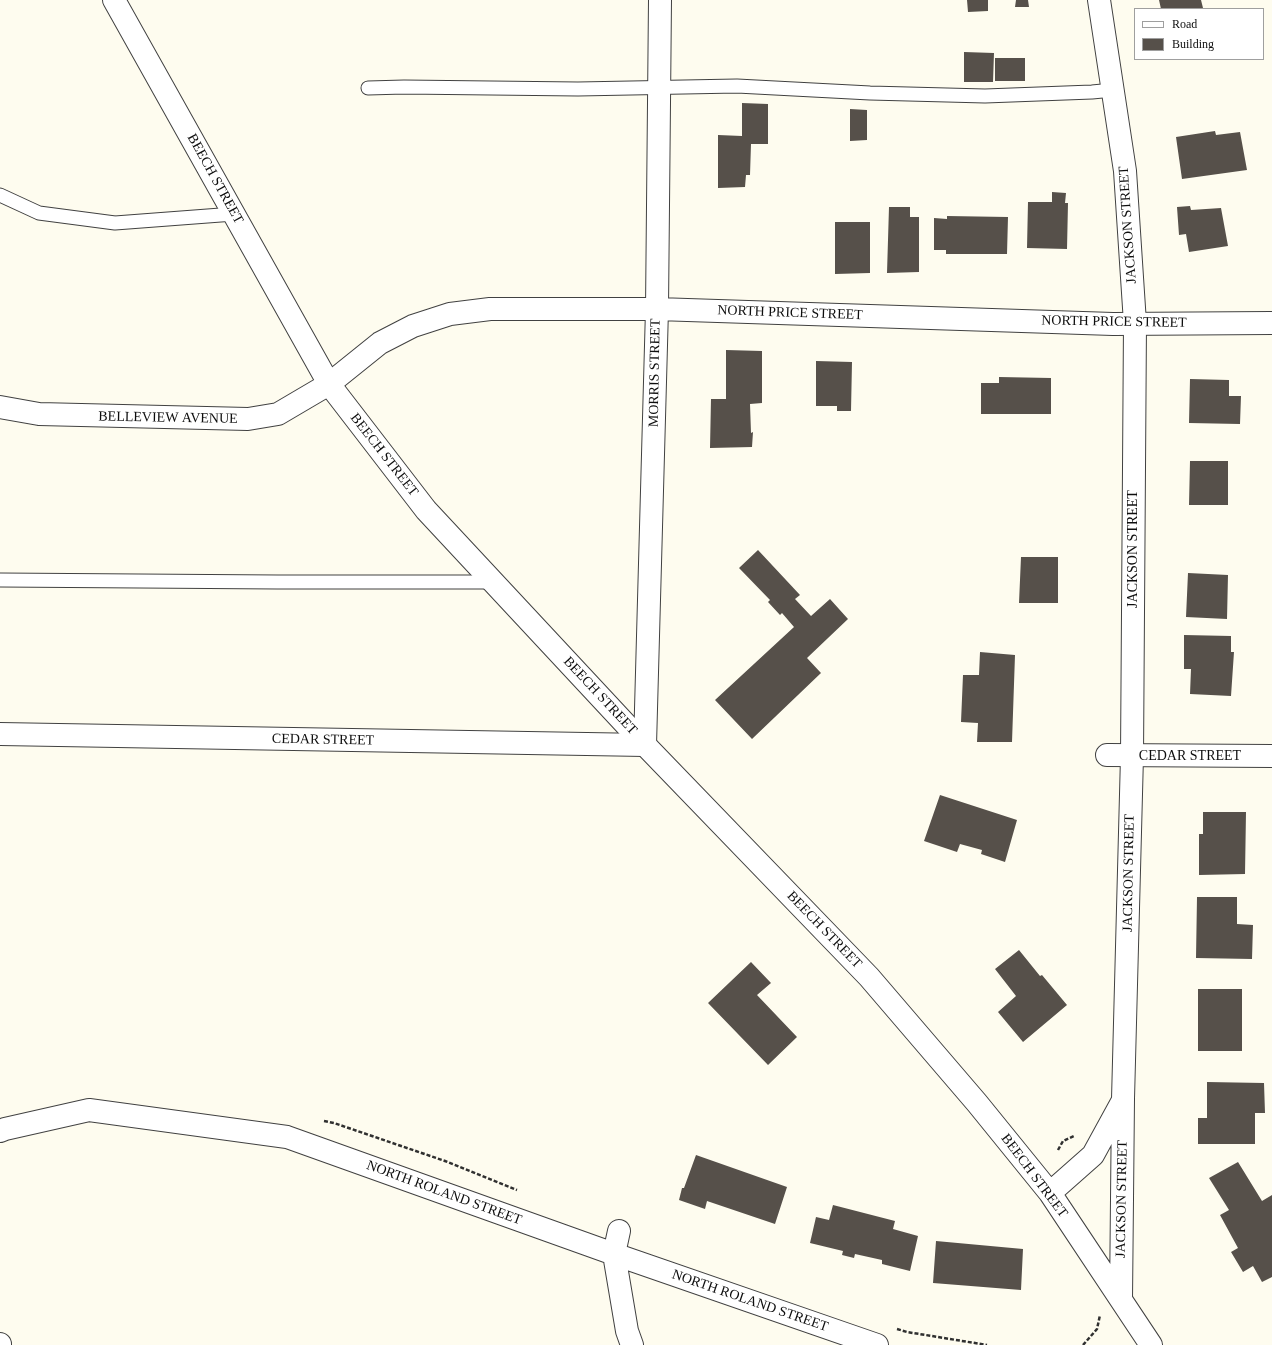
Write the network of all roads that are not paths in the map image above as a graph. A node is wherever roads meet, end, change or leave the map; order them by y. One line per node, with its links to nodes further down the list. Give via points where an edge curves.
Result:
1 (114, 0): 8 (street, BEECH STREET)
2 (660, 0): 4 (street, MORRIS STREET)
3 (1099, 0): 6 (street, JACKSON STREET)
4 (659, 87): 5 (lane); 6 (lane, via 737,86 985,96); 9 (street, MORRIS STREET)
5 (368, 88)
6 (1113, 90): 11 (street, JACKSON STREET, via 1125,171)
7 (0, 194): 8 (lane, via 39,213 115,223)
8 (234, 214): 12 (street, BEECH STREET)
9 (657, 309): 11 (street, NORTH PRICE STREET); 12 (street, NORTH PRICE STREET, via 490,309 450,314 412,326 380,343); 17 (street, MORRIS STREET)
10 (1272, 322): 11 (street, NORTH PRICE STREET)
11 (1135, 323): 19 (street, JACKSON STREET)
12 (329, 384): 13 (street, BELLEVIEW AVENUE, via 278,414 248,419 39,414); 15 (street, BEECH STREET, via 426,510)
13 (0, 407)
14 (0, 580): 15 (lane)
15 (493, 582): 17 (street, BEECH STREET)
16 (0, 734): 17 (street, CEDAR STREET)
17 (645, 745): 23 (street, BEECH STREET, via 869,977)
18 (1107, 756): 19 (street, CEDAR STREET)
19 (1132, 756): 20 (street, CEDAR STREET); 21 (street, JACKSON STREET)
20 (1272, 756)
21 (1123, 1099): 23 (street, JACKSON STREET, via 1093,1155); 26 (street, JACKSON STREET)
22 (0, 1131): 25 (street, NORTH ROLAND STREET, via 89,1110 287,1137)
23 (1046, 1187): 26 (street, BEECH STREET)
24 (619, 1231): 25 (street)
25 (614, 1254): 27 (street, via 627,1331); 28 (street, NORTH ROLAND STREET)
26 (1111, 1304): 29 (street, BEECH STREET)
27 (632, 1345)
28 (877, 1345)
29 (1151, 1345)

